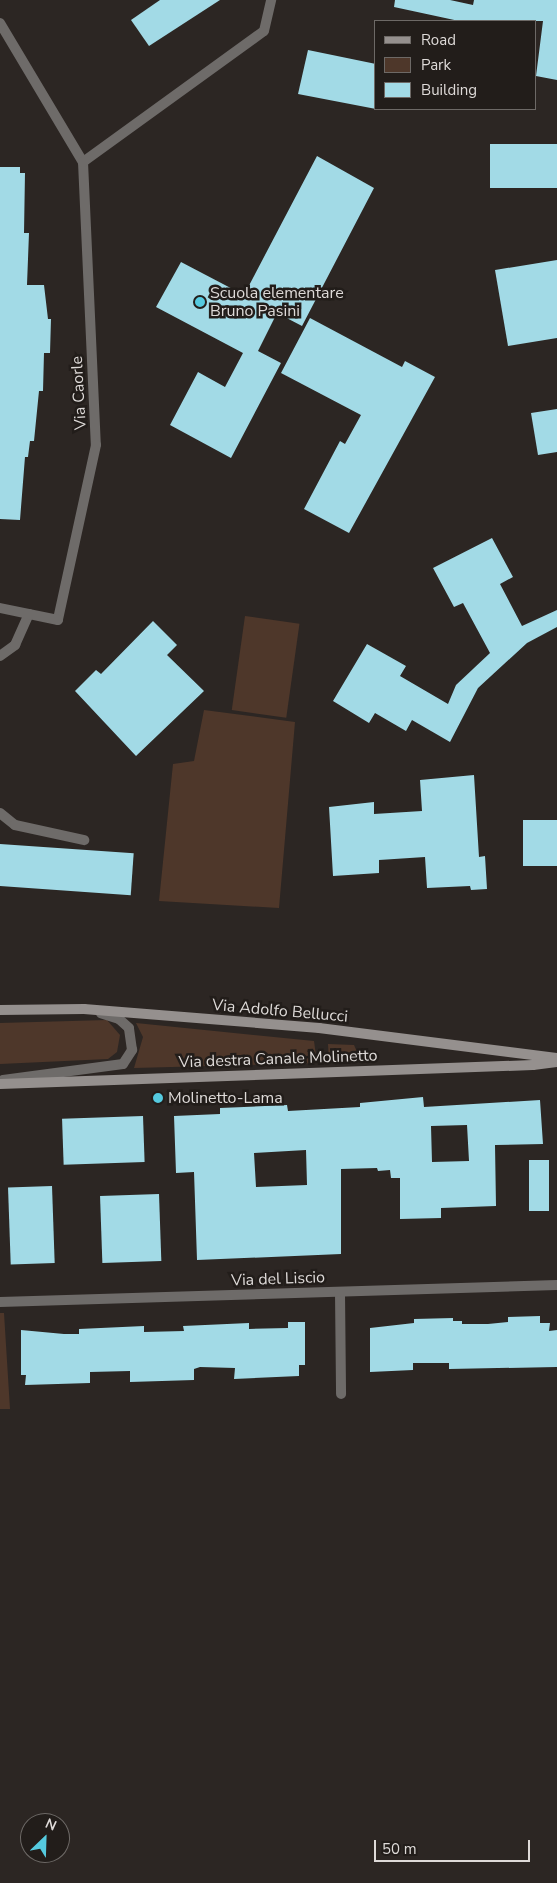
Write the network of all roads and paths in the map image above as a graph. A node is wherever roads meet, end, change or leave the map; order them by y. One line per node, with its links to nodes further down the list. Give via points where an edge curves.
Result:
1 (271, 0): 3 (street, via 264,31)
2 (0, 23): 3 (street, Via Caorle)
3 (83, 162): 5 (street, Via Caorle, via 96,445 58,620)
4 (0, 608): 5 (street)
5 (29, 614): 6 (street, via 16,645)
6 (0, 656)
7 (0, 813): 8 (street, via 15,825)
8 (84, 840)
9 (84, 1009): 10 (street, Via Adolfo Bellucci); 11 (street, Via Adolfo Bellucci, via 319,1028); 12 (street, via 112,1016 129,1028 132,1050 123,1064)
10 (0, 1010)
11 (557, 1060): 12 (street, Via destra Canale Molinetto, via 533,1066)
12 (0, 1082)
13 (557, 1285): 14 (street, Via del Liscio)
14 (340, 1292): 15 (street, Via del Liscio); 16 (street)
15 (0, 1302)
16 (341, 1394)

